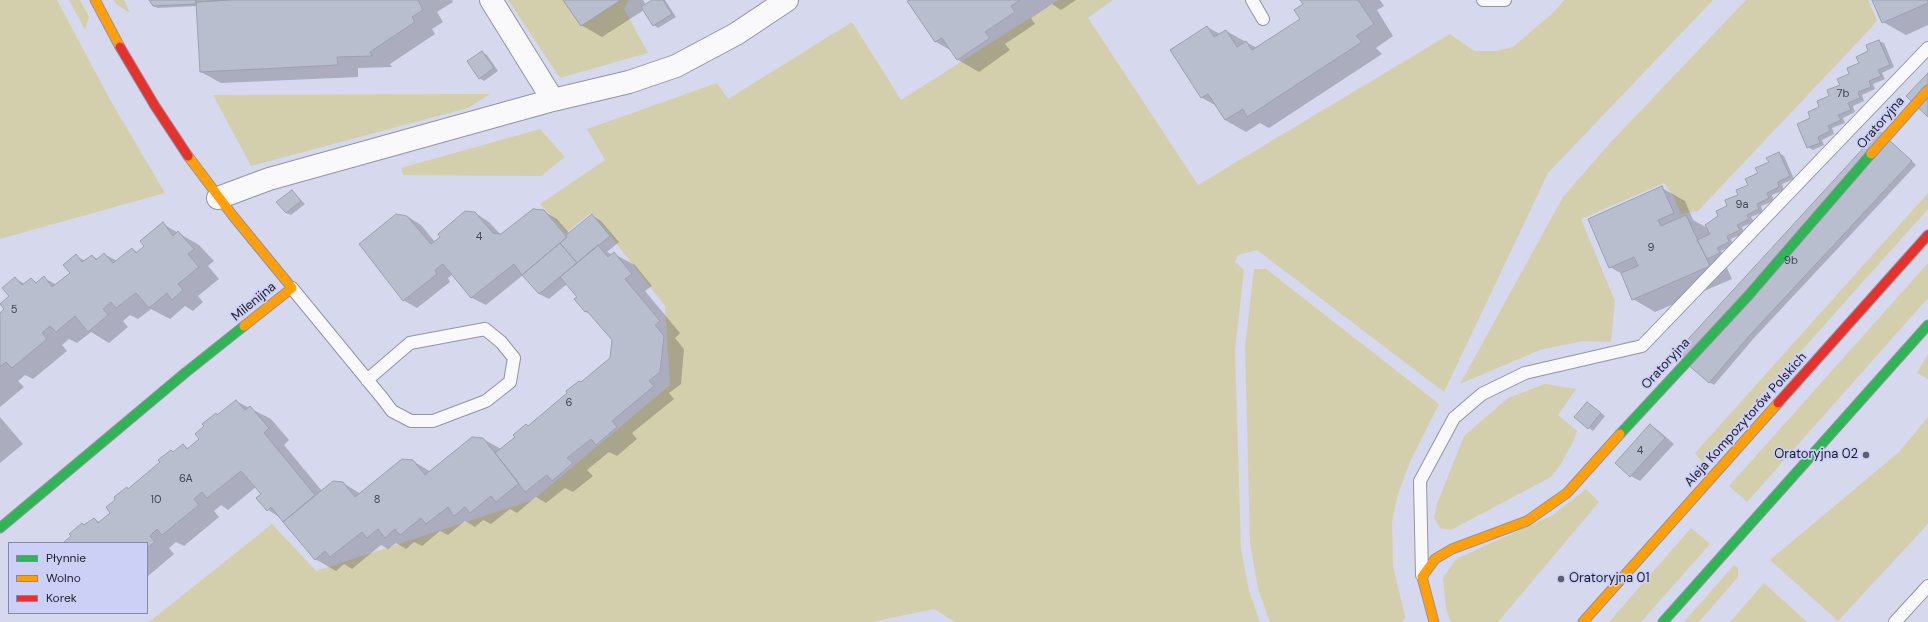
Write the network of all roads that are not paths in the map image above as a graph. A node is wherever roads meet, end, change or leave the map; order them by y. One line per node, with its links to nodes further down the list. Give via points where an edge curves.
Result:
1 (95, 0): 11 (street, Milenijna, via 155,106)
2 (491, 0): 10 (street)
3 (787, 0): 10 (street, via 736,34 676,66 629,82)
4 (1252, 0): 7 (lane)
5 (1483, 0): 6 (lane)
6 (1504, 0)
7 (1263, 19)
8 (1928, 48): 17 (lane, via 1642,346 1525,374 1482,394 1454,418 1420,481)
9 (1928, 90): 17 (street, Oratoryjna, via 1745,300 1659,390 1567,493 1527,521 1452,548 1435,559)
10 (553, 100): 11 (street, via 269,179)
11 (218, 198): 13 (street, Milenijna)
12 (1928, 235): 20 (street, Aleja Kompozytorów Polskich)
13 (292, 288): 15 (lane); 16 (street, Milenijna, via 179,378)
14 (1928, 325): 21 (street)
15 (367, 380): 15 (lane, via 392,411 411,421 433,421 486,401 510,382 514,358 501,342 485,329 410,343)
16 (0, 528)
17 (1422, 577): 19 (street)
18 (1928, 586): 22 (lane)
19 (1434, 622)
20 (1583, 622)
21 (1663, 622)
22 (1895, 622)

